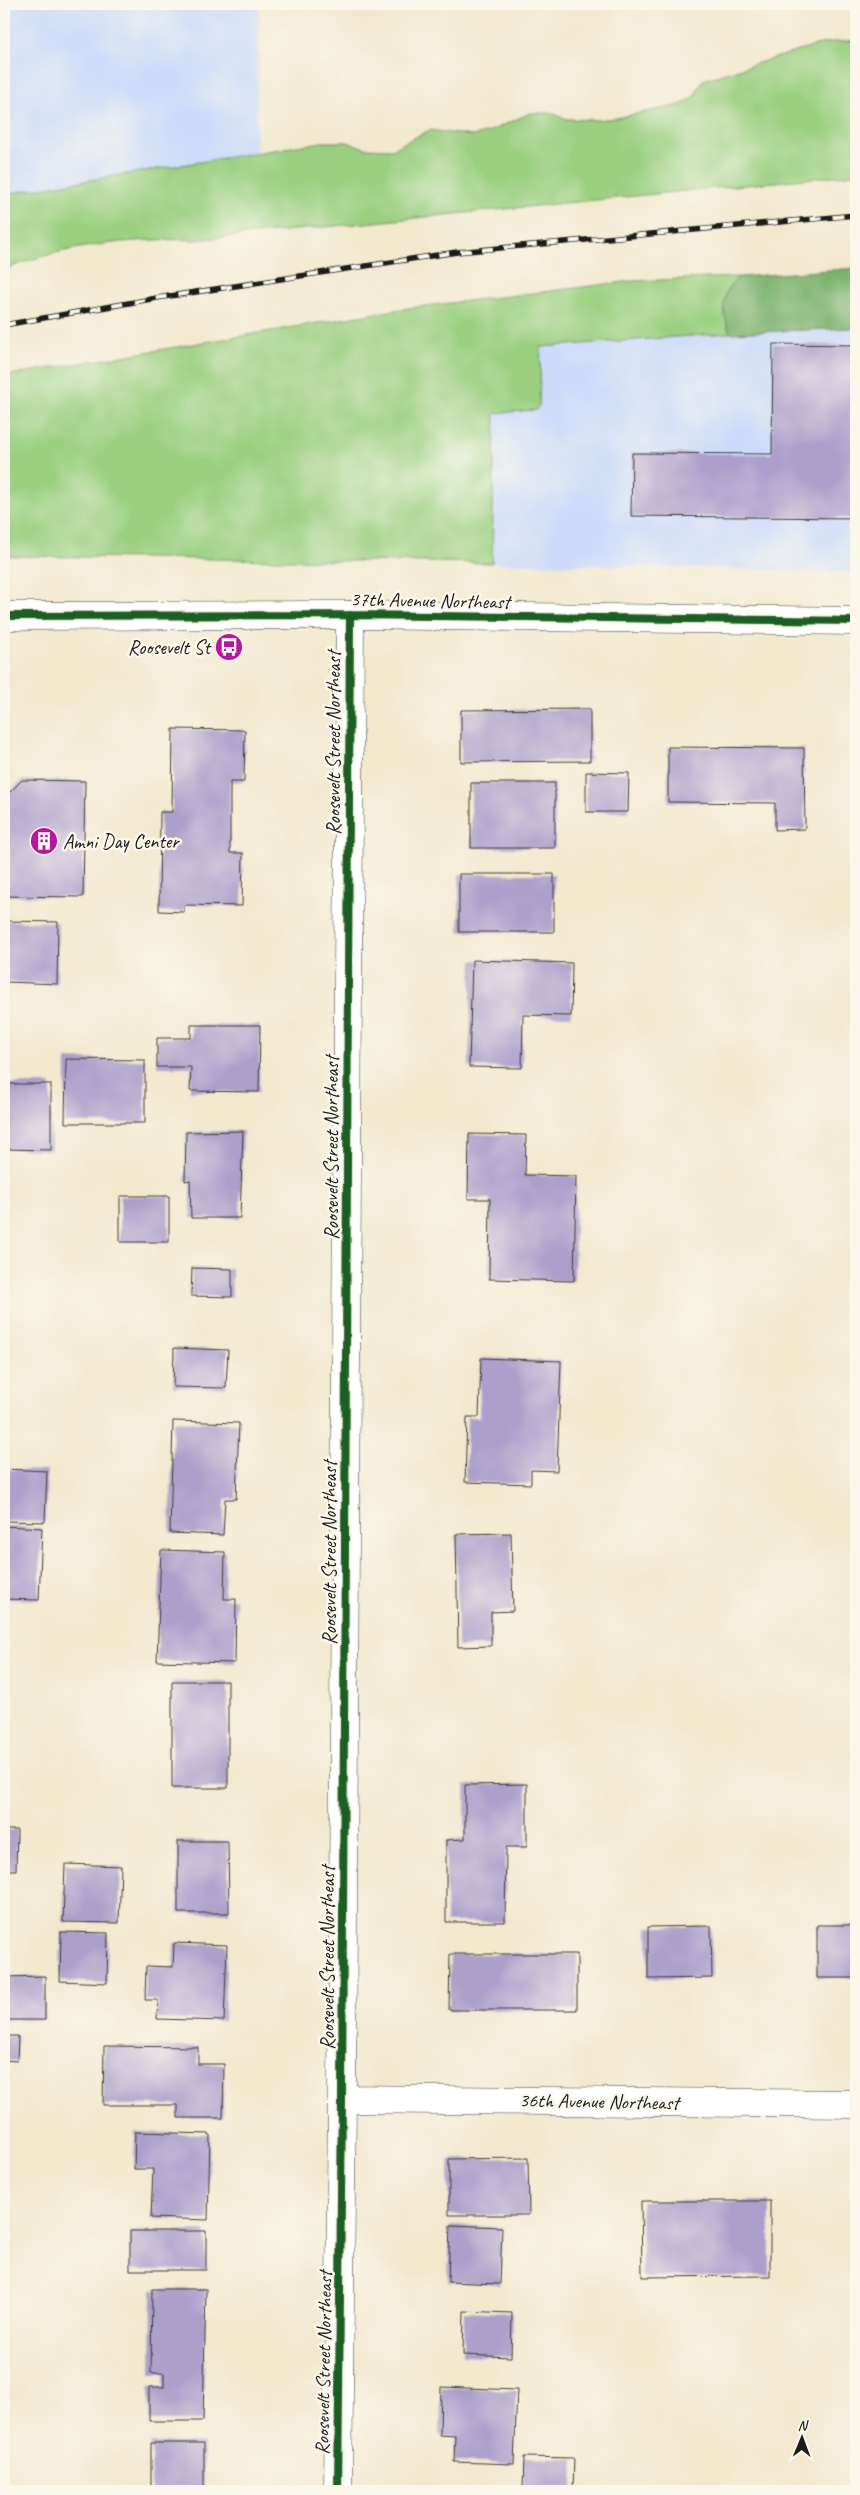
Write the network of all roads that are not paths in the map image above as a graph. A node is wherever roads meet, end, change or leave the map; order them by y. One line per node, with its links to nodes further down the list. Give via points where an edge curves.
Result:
1 (350, 615): 2 (street, 37th Avenue Northeast); 3 (street, 37th Avenue Northeast); 4 (street, Roosevelt Street Northeast)
2 (4, 616)
3 (856, 621)
4 (342, 2099): 5 (street, 36th Avenue Northeast); 6 (street, Roosevelt Street Northeast)
5 (856, 2104)
6 (338, 2491)

